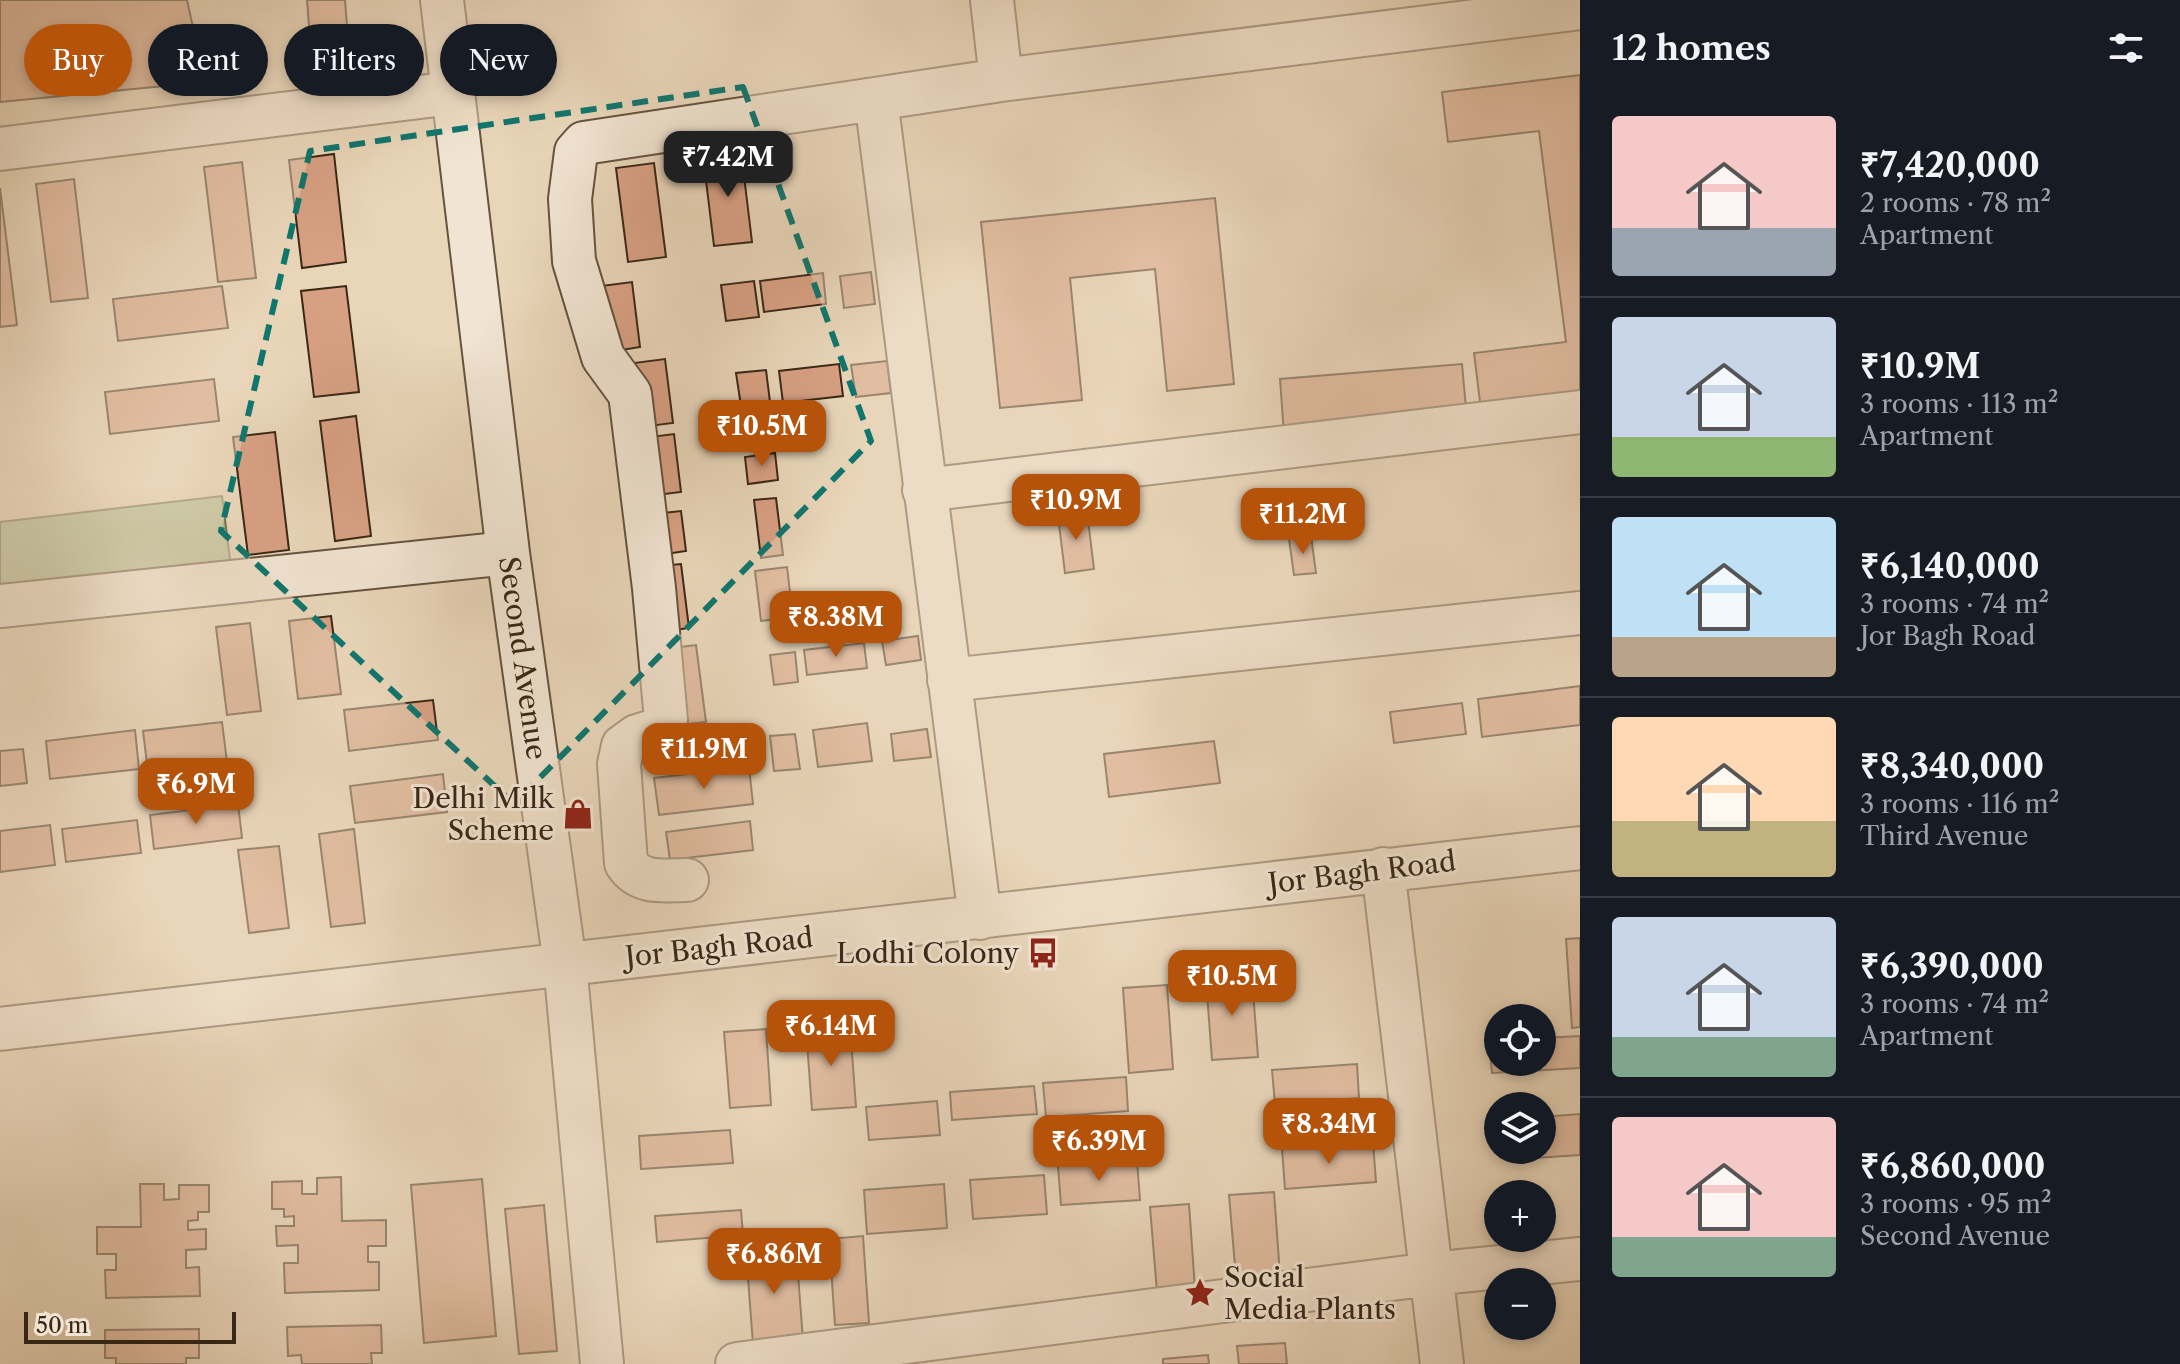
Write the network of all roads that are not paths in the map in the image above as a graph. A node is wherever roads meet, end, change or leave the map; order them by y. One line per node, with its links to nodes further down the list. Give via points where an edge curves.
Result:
1 (442, 0): 4 (street, Second Avenue)
2 (992, 0): 5 (street)
3 (1580, 8): 5 (street)
4 (445, 24)
5 (1001, 80): 8 (street)
6 (440, 94): 9 (street)
7 (452, 96): 12 (street, Second Avenue)
8 (876, 99): 11 (street); 18 (street, via 584,143 576,152 570,199 574,261 603,357 630,394 666,720 663,728 623,746 619,764 626,863 633,874 651,880)
9 (0, 149)
10 (1580, 412): 11 (street)
11 (924, 490): 15 (street)
12 (508, 553): 13 (street); 20 (street, Second Avenue)
13 (0, 606)
14 (1580, 613): 15 (street)
15 (949, 680): 19 (street)
16 (1580, 848): 17 (street, Jor Bagh Road)
17 (1383, 869): 19 (street, Jor Bagh Road); 23 (street)
18 (687, 880)
19 (980, 918): 20 (street, Jor Bagh Road)
20 (565, 964): 21 (street, Jor Bagh Road); 24 (street, Second Avenue)
21 (0, 1029)
22 (1580, 1259): 23 (street)
23 (1431, 1274): 25 (street); 26 (street)
24 (602, 1364)
25 (737, 1364)
26 (1442, 1364)

